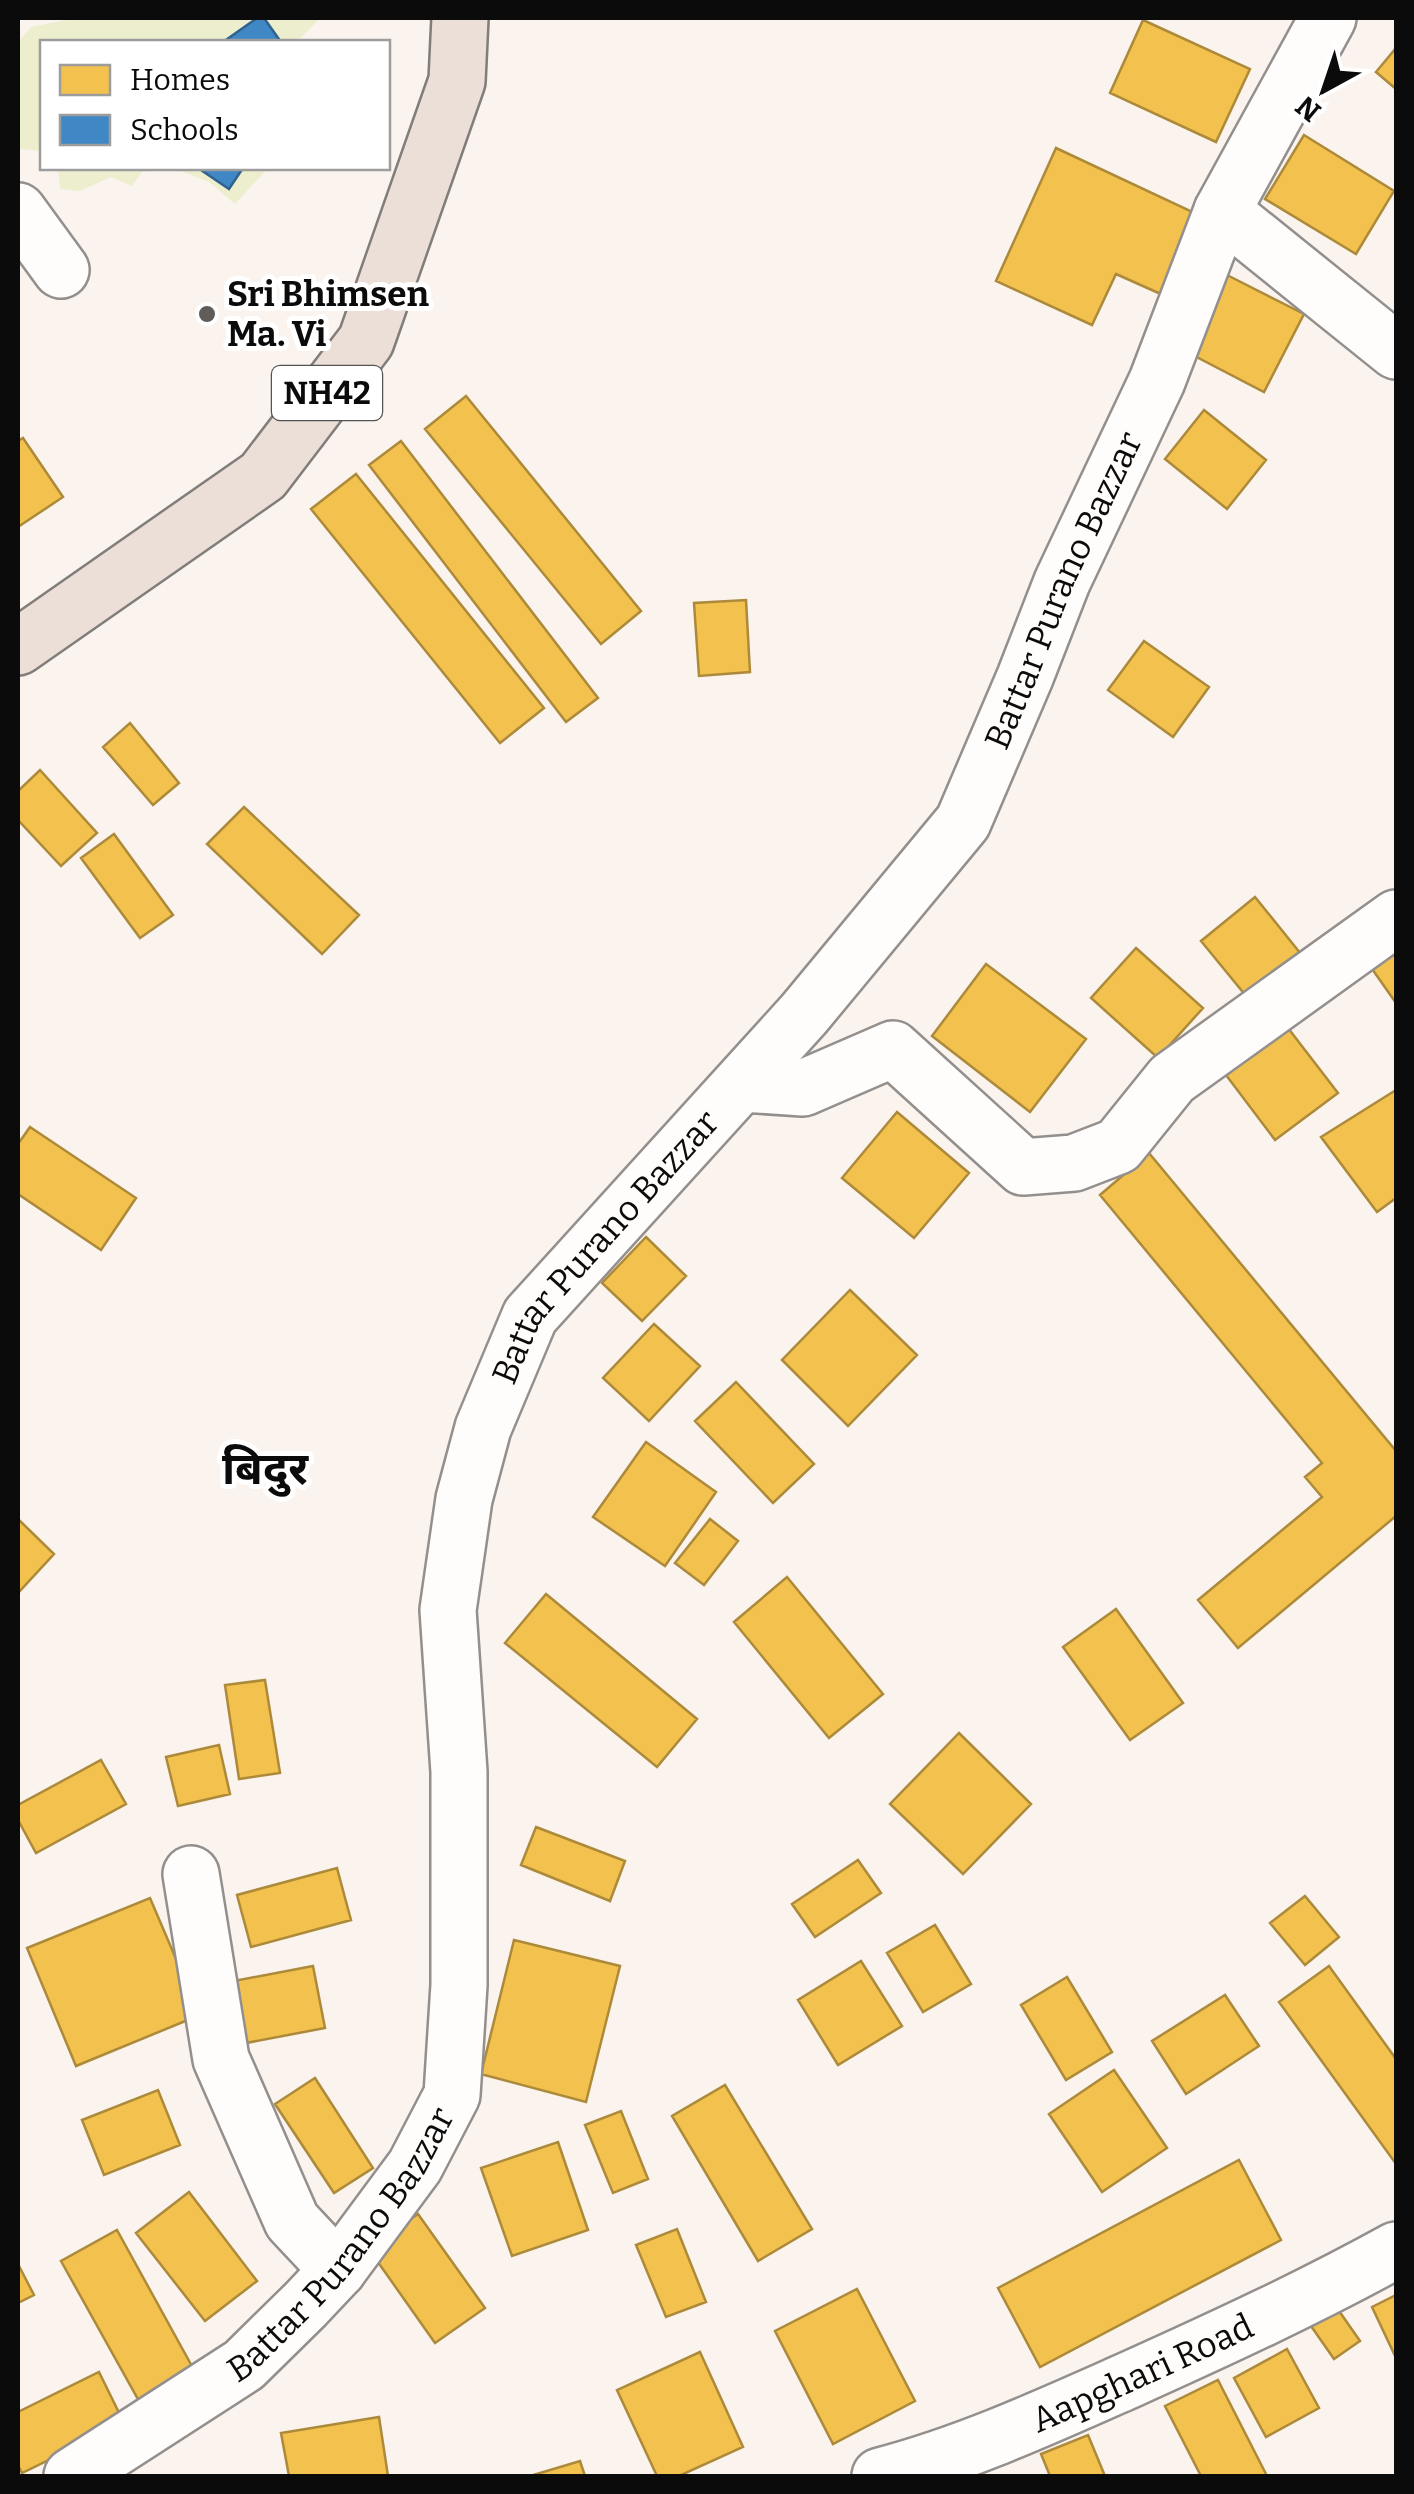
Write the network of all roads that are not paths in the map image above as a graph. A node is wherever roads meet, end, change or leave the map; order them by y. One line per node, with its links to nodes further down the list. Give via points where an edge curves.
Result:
1 (460, 18): 7 (main road, NH42, via 458,80 366,341 264,476)
2 (1328, 18): 4 (street, Battar Purano Bazzar)
3 (18, 211): 5 (street)
4 (1222, 211): 6 (street); 9 (street, Battar Purano Bazzar, via 1157,380 1062,582 962,822)
5 (62, 270)
6 (1396, 352)
7 (18, 647)
8 (1396, 918): 9 (street, via 1172,1078 1118,1146 1074,1163 1023,1167 894,1049 803,1088)
9 (742, 1084): 12 (street, Battar Purano Bazzar, via 530,1316 483,1428 464,1500 448,1610 459,1772 452,2095 415,2166)
10 (191, 1874): 12 (street, via 221,2059 292,2221)
11 (1396, 2250): 14 (street, Aapghari Road, via 1304,2301 1071,2406)
12 (338, 2270): 13 (street, Battar Purano Bazzar, via 244,2365)
13 (72, 2476)
14 (880, 2476)

